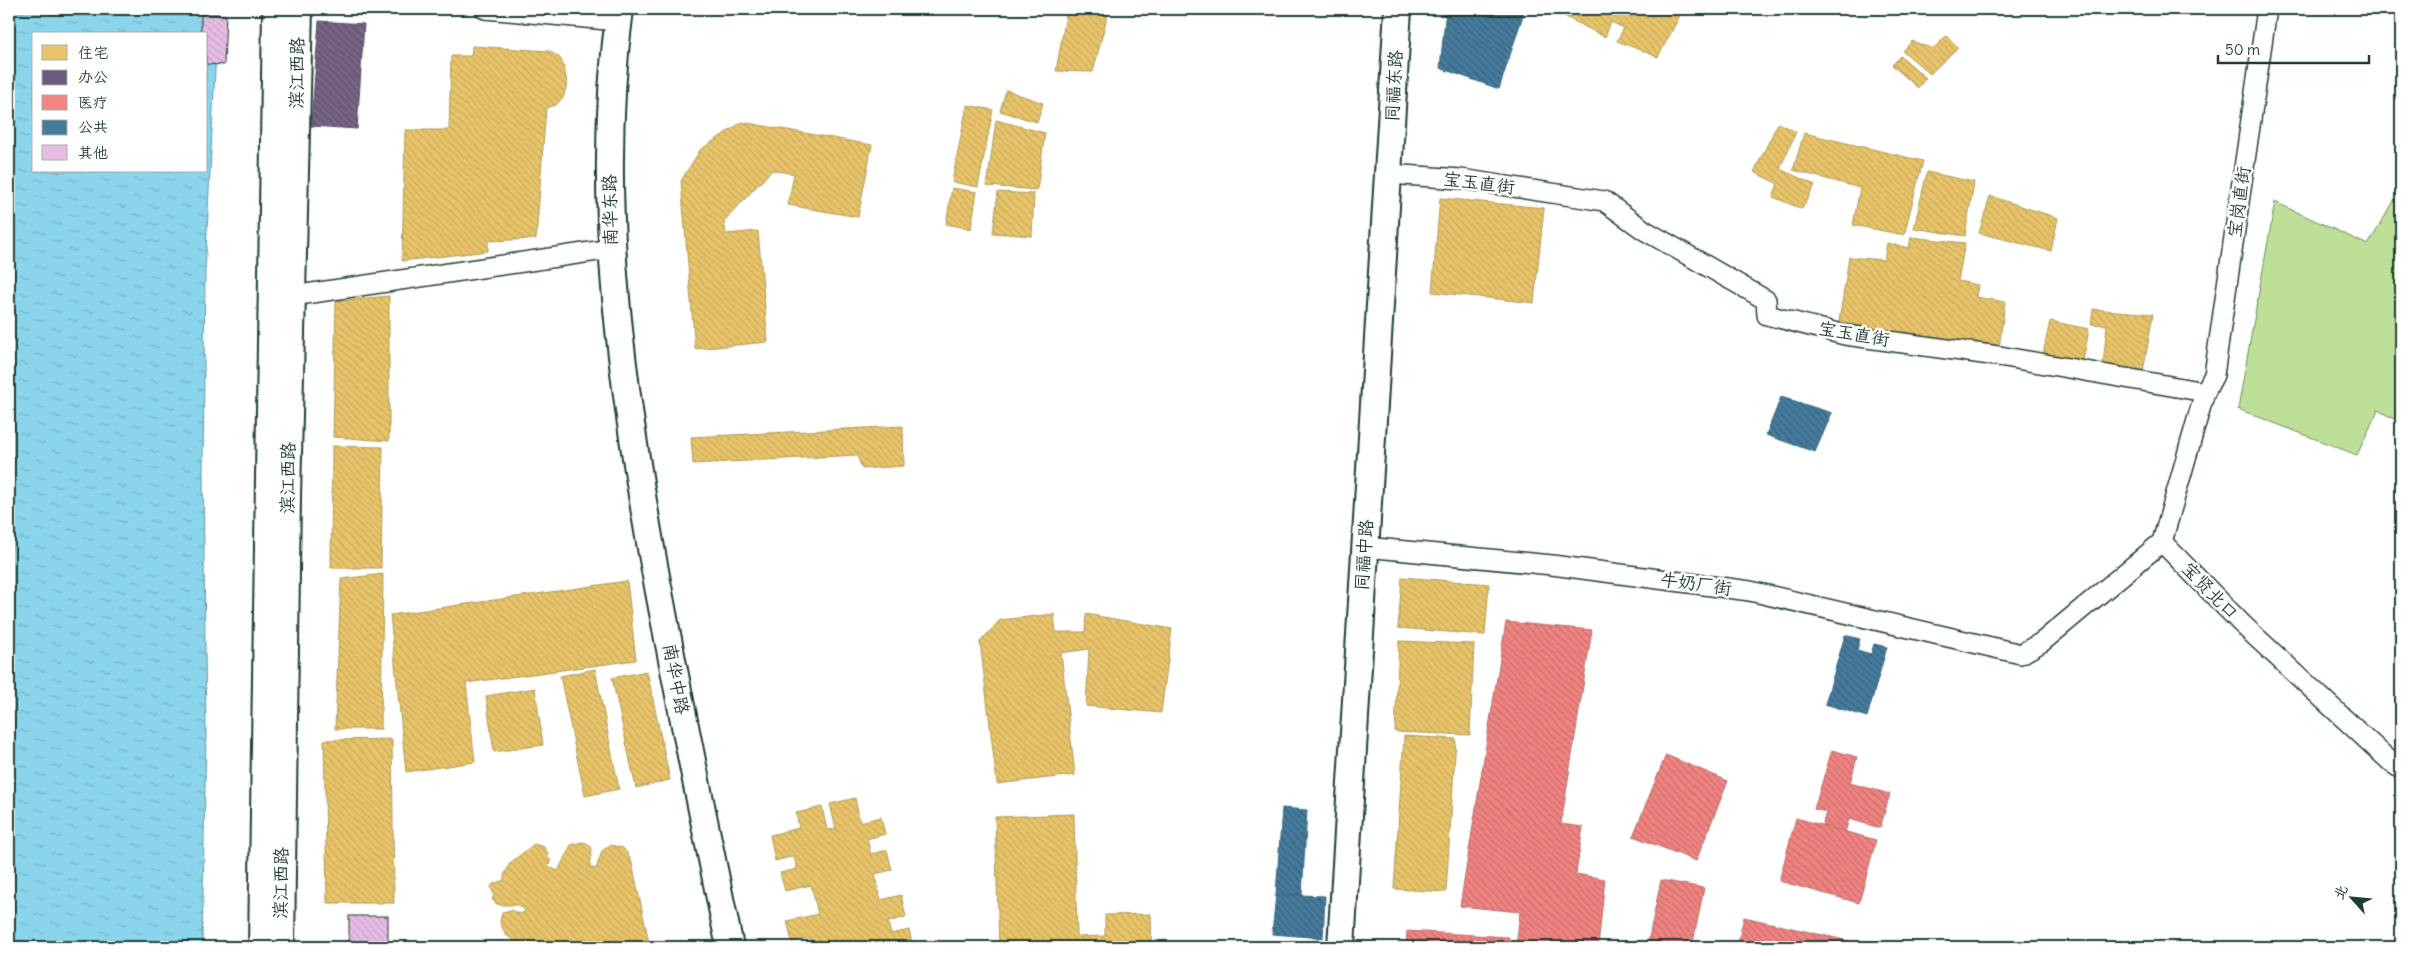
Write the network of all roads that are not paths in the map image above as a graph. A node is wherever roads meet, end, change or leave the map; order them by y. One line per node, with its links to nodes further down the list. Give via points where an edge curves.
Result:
1 (276, 9): 15 (main road, 滨江西路)
2 (299, 9): 9 (main road, 滨江西路)
3 (485, 9): 6 (street)
4 (1398, 9): 7 (main road, 同福东路)
5 (2267, 9): 10 (street, 宝岗直街, via 2214,375)
6 (619, 15): 8 (main road, 南华东路, via 609,166)
7 (1389, 168): 10 (street, 宝玉直街, via 1604,201 1644,230 1766,300 1767,315 1845,335 2005,357); 13 (main road, 同福中路)
8 (611, 249): 9 (street); 11 (main road, 南华东路)
9 (292, 296): 16 (main road, 滨江西路)
10 (2205, 392): 12 (street)
11 (628, 410): 17 (main road, 南华中路, via 664,618)
12 (2162, 542): 13 (street, 牛奶厂街, via 2042,642 2021,654 1750,591 1552,565); 14 (street, 宝贤北口, via 2242,624)
13 (1365, 547): 18 (main road, 同福中路)
14 (2396, 766)
15 (262, 947)
16 (281, 947)
17 (730, 947)
18 (1341, 947)

